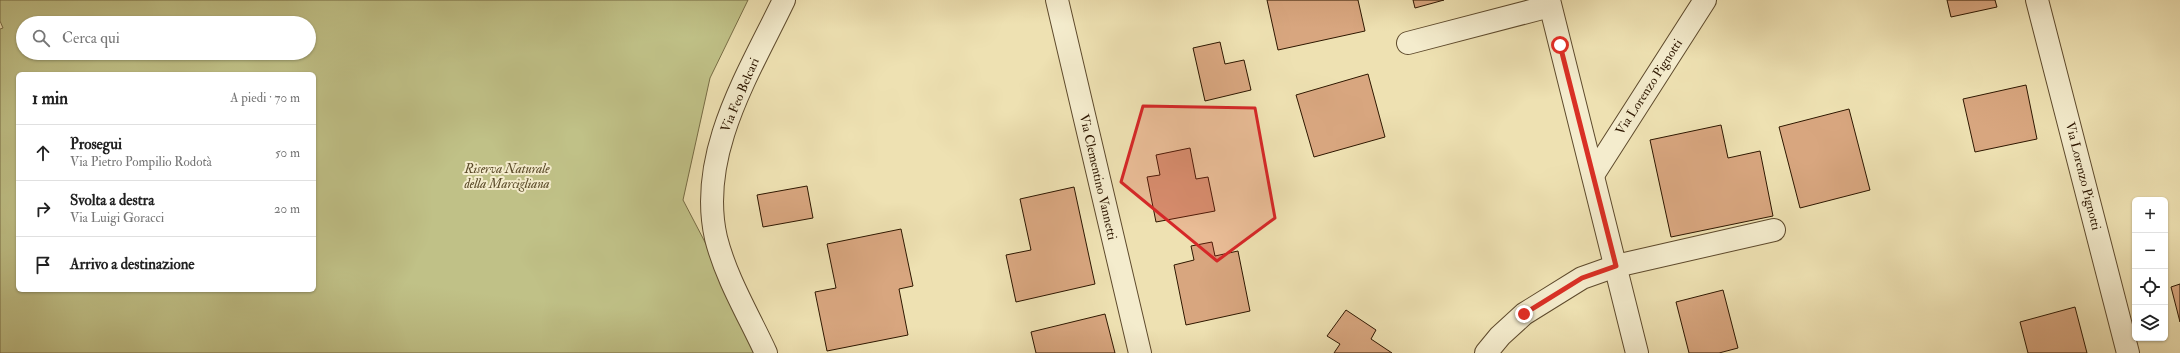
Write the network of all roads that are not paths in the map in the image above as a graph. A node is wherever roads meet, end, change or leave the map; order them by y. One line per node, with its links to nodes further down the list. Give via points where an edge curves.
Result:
1 (784, 0): 10 (street, Via Feo Belcari, via 732,109 717,156 713,187 716,238 727,271)
2 (1056, 0): 11 (street, Via Clementino Vannetti)
3 (1705, 0): 7 (street, Via Lorenzo Pignotti)
4 (2037, 0): 14 (street, Via Lorenzo Pignotti)
5 (1550, 3): 6 (street); 7 (street)
6 (1408, 43)
7 (1593, 175): 9 (street)
8 (1774, 230): 9 (street)
9 (1616, 266): 12 (street, via 1582,278 1524,314); 13 (street)
10 (766, 353)
11 (1140, 353)
12 (1486, 353)
13 (1637, 353)
14 (2128, 353)

